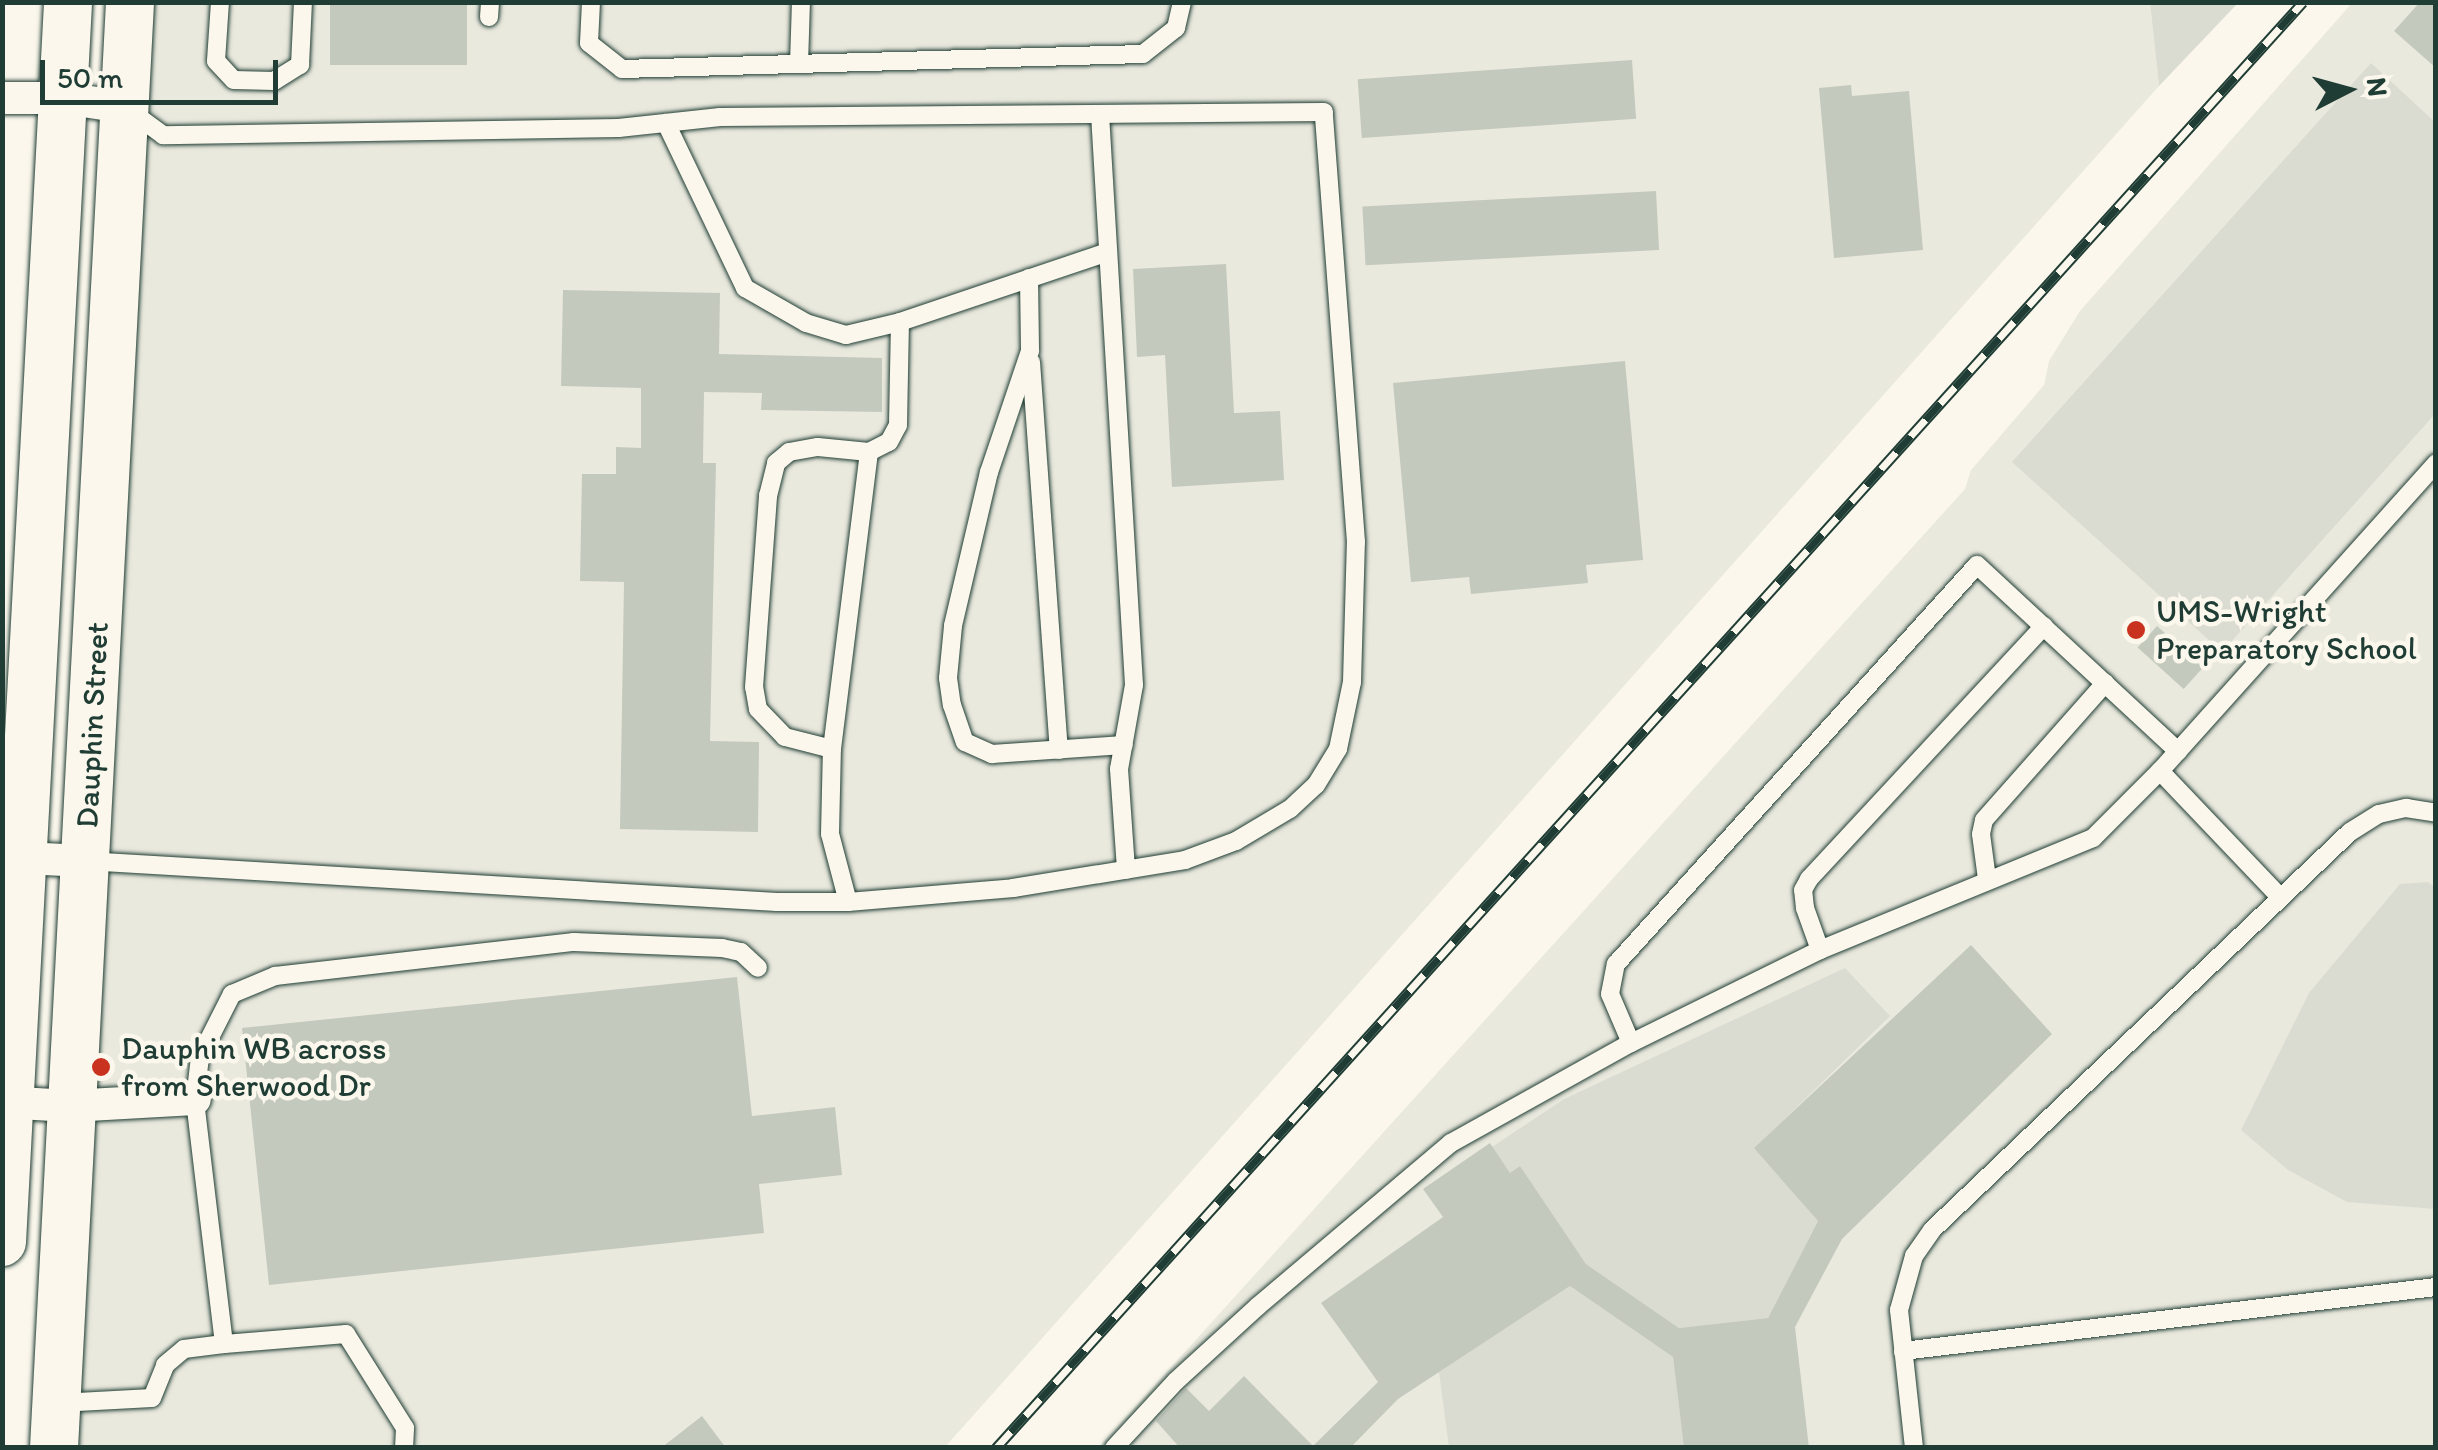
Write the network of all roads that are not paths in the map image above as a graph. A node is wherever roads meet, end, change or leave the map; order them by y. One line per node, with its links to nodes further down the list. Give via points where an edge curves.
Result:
1 (68, 2): 10 (main road, Dauphin Street)
2 (130, 2): 11 (main road, Dauphin Street)
3 (220, 2): 4 (lane, via 216,61 234,80 274,81 300,65)
4 (303, 2)
5 (591, 2): 8 (lane, via 589,43 622,69)
6 (801, 2): 8 (lane)
7 (1182, 2): 8 (lane, via 1176,28 1144,54)
8 (799, 64)
9 (2, 98): 10 (street)
10 (63, 98): 11 (street); 28 (main road, Dauphin Street)
11 (124, 107): 13 (lane, via 163,135); 29 (main road, Dauphin Street)
12 (1100, 114): 13 (lane, via 720,116); 14 (lane); 30 (lane, via 1324,112 1356,542 1352,682 1338,750 1316,785 1236,841 1185,860)
13 (666, 122): 16 (lane, via 745,288 806,323 846,335)
14 (1108, 252): 15 (lane); 22 (lane, via 1134,685)
15 (1029, 278): 16 (lane); 17 (lane)
16 (900, 322): 18 (lane, via 898,426 889,442)
17 (1030, 352): 24 (lane); 24 (lane, via 989,472 953,626 948,678 958,726 976,750)
18 (869, 452): 23 (lane); 23 (lane, via 788,452 776,464 768,496 754,686 758,709 785,737)
19 (2436, 463): 25 (lane)
20 (2044, 626): 21 (lane); 34 (lane, via 1810,879 1804,908); 36 (lane, via 1976,565 1616,964 1610,994)
21 (2105, 683): 25 (lane); 31 (lane, via 1984,820)
22 (1124, 744): 24 (lane); 30 (lane, via 1119,769)
23 (832, 749): 33 (lane, via 830,834)
24 (1059, 750)
25 (2178, 750): 26 (lane)
26 (2160, 771): 31 (lane, via 2093,838); 32 (lane)
27 (2436, 814): 32 (lane, via 2406,808 2379,814)
28 (23, 858): 29 (street); 38 (main road, Dauphin Street)
29 (85, 860): 33 (lane); 39 (main road, Dauphin Street)
30 (1126, 870): 33 (lane, via 1014,888)
31 (1987, 879): 34 (lane)
32 (2280, 897): 43 (lane, via 1932,1230 1901,1291)
33 (848, 902)
34 (1820, 950): 36 (lane)
35 (758, 968): 37 (lane, via 741,952 722,948 574,942 275,976 232,994 200,1057)
36 (1631, 1043): 46 (lane, via 1450,1143 1216,1344)
37 (195, 1098): 39 (street); 42 (lane)
38 (6, 1102): 39 (street); 40 (main road, Dauphin Street)
39 (70, 1106): 44 (main road, Dauphin Street)
40 (2, 1242)
41 (2436, 1287): 43 (lane)
42 (224, 1344): 44 (lane, via 184,1349 165,1365 152,1398); 45 (lane, via 346,1334 405,1428)
43 (1903, 1351): 47 (lane)
44 (55, 1425)
45 (404, 1448)
46 (1114, 1448)
47 (1914, 1448)

